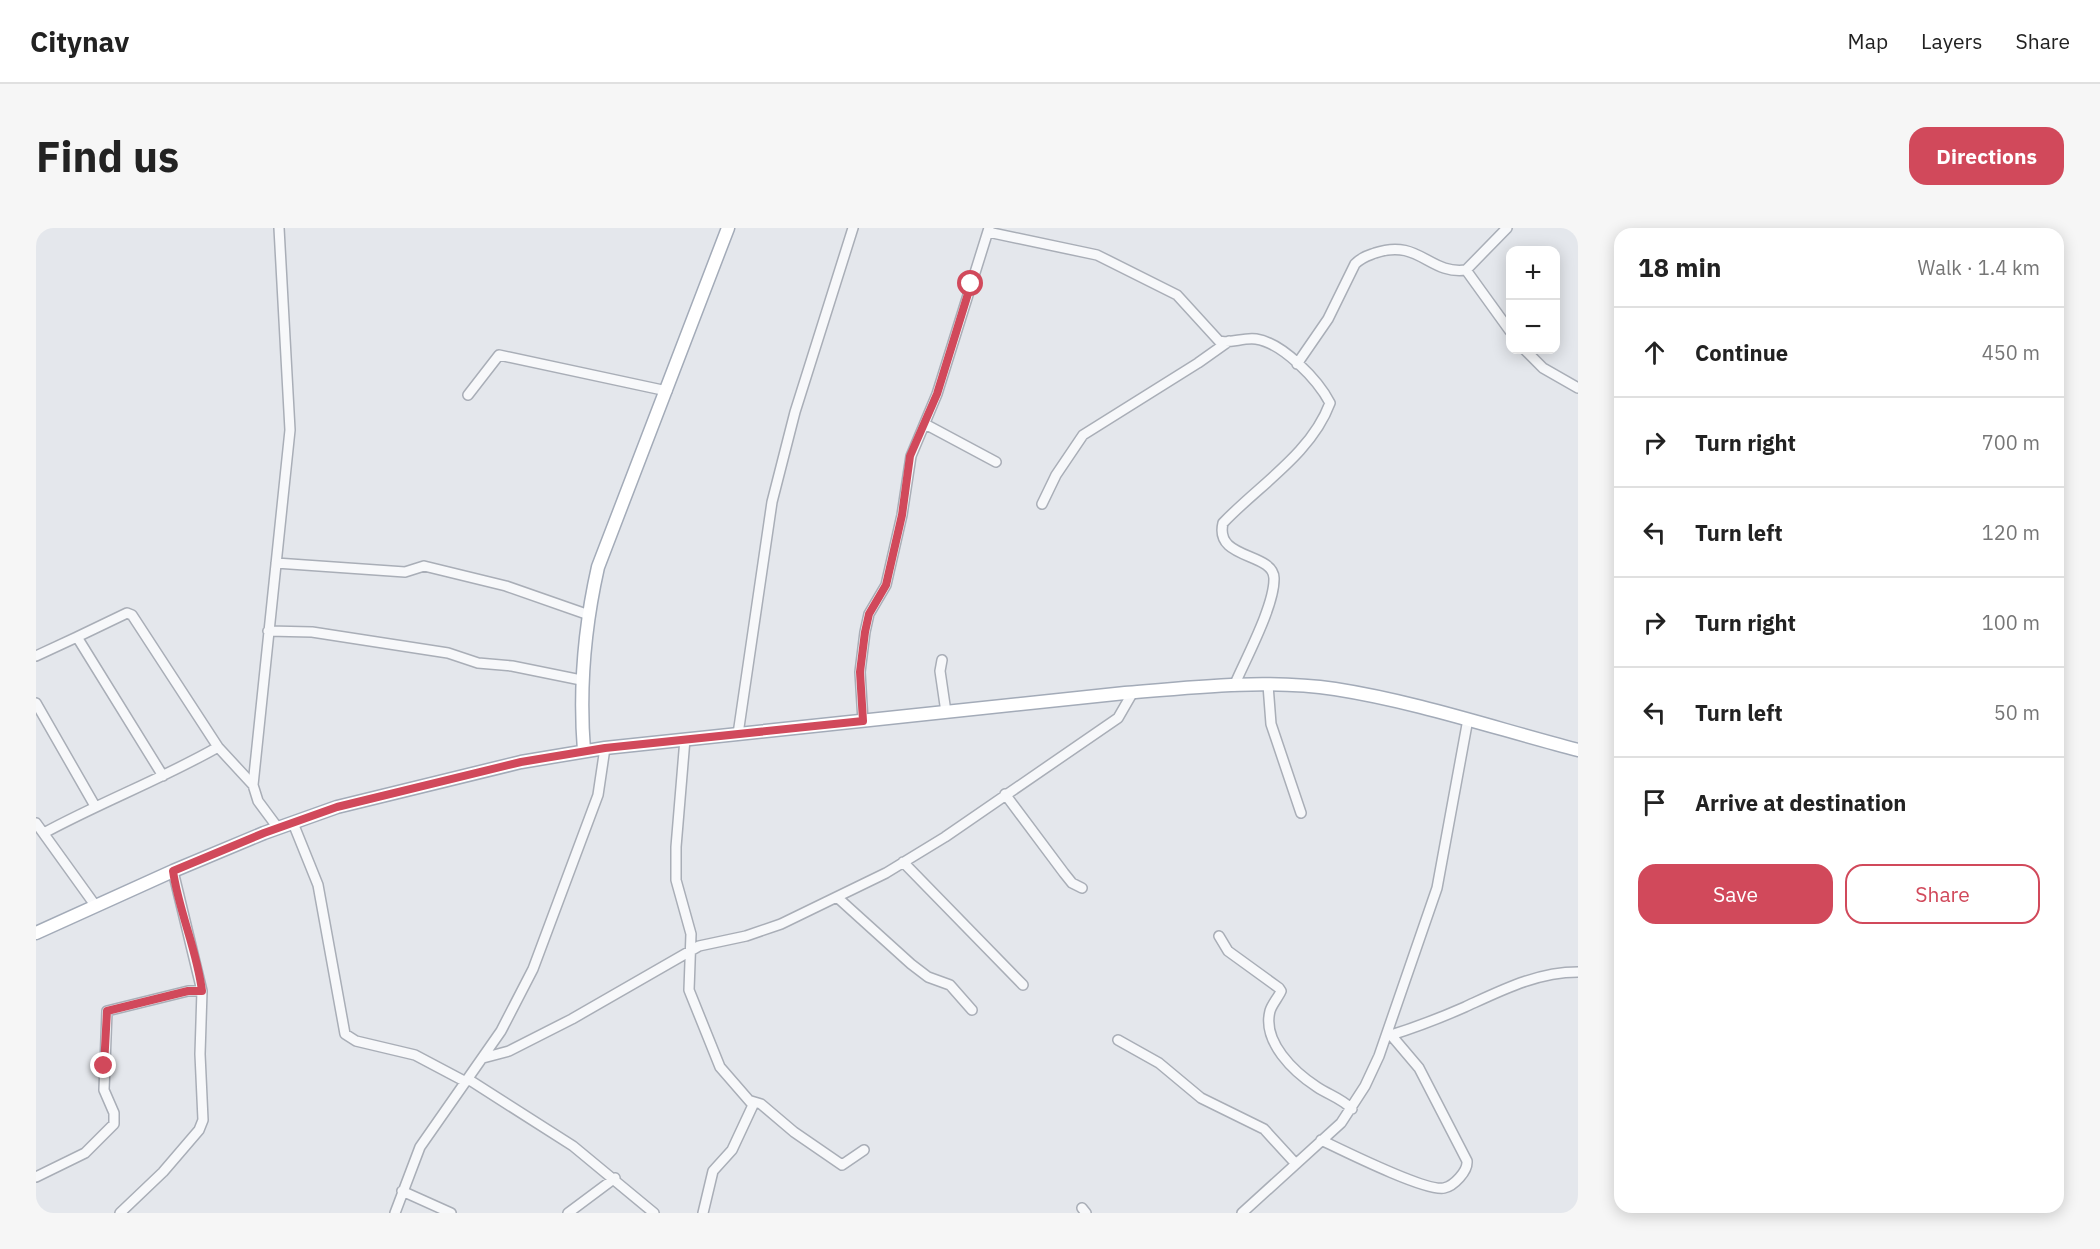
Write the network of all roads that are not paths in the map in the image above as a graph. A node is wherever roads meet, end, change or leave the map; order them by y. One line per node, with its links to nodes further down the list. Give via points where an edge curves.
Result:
1 (279, 228): 17 (street, via 290,430)
2 (728, 228): 12 (main road)
3 (853, 228): 31 (street, via 795,412 772,502)
4 (1507, 228): 6 (street)
5 (988, 230): 8 (street, via 1097,255 1177,295 1212,336); 14 (street)
6 (1466, 270): 7 (street); 10 (street, via 1449,271 1401,248 1362,257 1328,319)
7 (1506, 325)
8 (1229, 341): 10 (street, via 1244,338 1268,342); 16 (street, via 1083,435)
9 (1529, 354): 11 (street, via 1543,368)
10 (1297, 364): 25 (street, via 1330,403 1325,417 1307,443 1237,509 1221,532 1225,542 1262,562 1274,577 1267,607)
11 (1578, 388)
12 (667, 391): 13 (street, via 499,355); 18 (main road, via 604,550)
13 (468, 395)
14 (925, 424): 15 (street); 30 (street, via 910,456 886,585 869,614 865,632 860,672)
15 (996, 462)
16 (1042, 504)
17 (276, 563): 18 (street, via 405,572 423,566 506,586); 19 (street)
18 (589, 615): 23 (main road)
19 (268, 631): 23 (street, via 312,632 441,652 478,663); 38 (street)
20 (77, 637): 21 (street); 33 (street, via 127,613 132,615); 37 (street)
21 (36, 656)
22 (942, 660): 28 (street)
23 (581, 680): 36 (main road)
24 (1268, 685): 25 (main road); 29 (main road, via 1333,689); 41 (street, via 1271,724)
25 (1234, 686): 26 (main road)
26 (1133, 692): 28 (main road); 39 (street, via 1118,718)
27 (36, 703): 40 (street)
28 (946, 712): 30 (main road)
29 (1468, 719): 35 (main road); 59 (street, via 1437,888)
30 (863, 721): 31 (main road)
31 (738, 734): 32 (main road)
32 (685, 739): 34 (main road); 54 (street, via 676,880 691,934)
33 (218, 747): 37 (street); 38 (street)
34 (605, 748): 36 (main road); 61 (street, via 598,795 533,969)
35 (1578, 750)
36 (584, 751): 43 (main road, via 521,762 337,807)
37 (163, 776): 40 (street)
38 (253, 785): 44 (street, via 258,801)
39 (1005, 794): 47 (street); 49 (street, via 1072,883)
40 (95, 806): 45 (street)
41 (1301, 813)
42 (36, 823): 45 (street)
43 (293, 823): 44 (main road); 62 (street, via 318,885 345,1034 356,1041 415,1055)
44 (278, 828): 48 (main road)
45 (45, 836): 46 (street); 51 (street)
46 (36, 843)
47 (903, 862): 50 (street); 56 (street)
48 (173, 871): 51 (main road); 57 (street)
49 (1082, 888)
50 (838, 898): 54 (street, via 781,924); 58 (street, via 911,964 928,977 950,985)
51 (95, 905): 52 (main road)
52 (36, 933)
53 (1219, 936): 64 (street, via 1228,951 1280,988 1269,1018 1279,1051 1305,1079)
54 (691, 950): 61 (street, via 572,1019 510,1050); 63 (street, via 689,990 694,1003 720,1067)
55 (1578, 972): 59 (street, via 1553,972 1521,982)
56 (1023, 985)
57 (202, 991): 68 (street, via 107,1011 104,1090 114,1113 114,1124 85,1153); 71 (street, via 203,1120 163,1172)
58 (972, 1010)
59 (1388, 1036): 64 (street); 65 (street, via 1419,1068 1467,1161 1464,1172 1449,1186 1436,1188)
60 (1118, 1040): 67 (street, via 1159,1063 1201,1098 1264,1129)
61 (483, 1058): 62 (street)
62 (467, 1080): 69 (street, via 573,1146); 70 (street, via 431,1129)
63 (751, 1101): 66 (street, via 761,1104 842,1164); 76 (street, via 752,1110 737,1140 710,1179)
64 (1352, 1109): 65 (street)
65 (1321, 1140): 67 (street)
66 (864, 1150)
67 (1296, 1164): 77 (street)
68 (36, 1177)
69 (615, 1178): 74 (street); 75 (street)
70 (402, 1191): 72 (street); 73 (street)
71 (120, 1213)
72 (395, 1213)
73 (451, 1213)
74 (568, 1213)
75 (654, 1213)
76 (703, 1213)
77 (1242, 1213)

